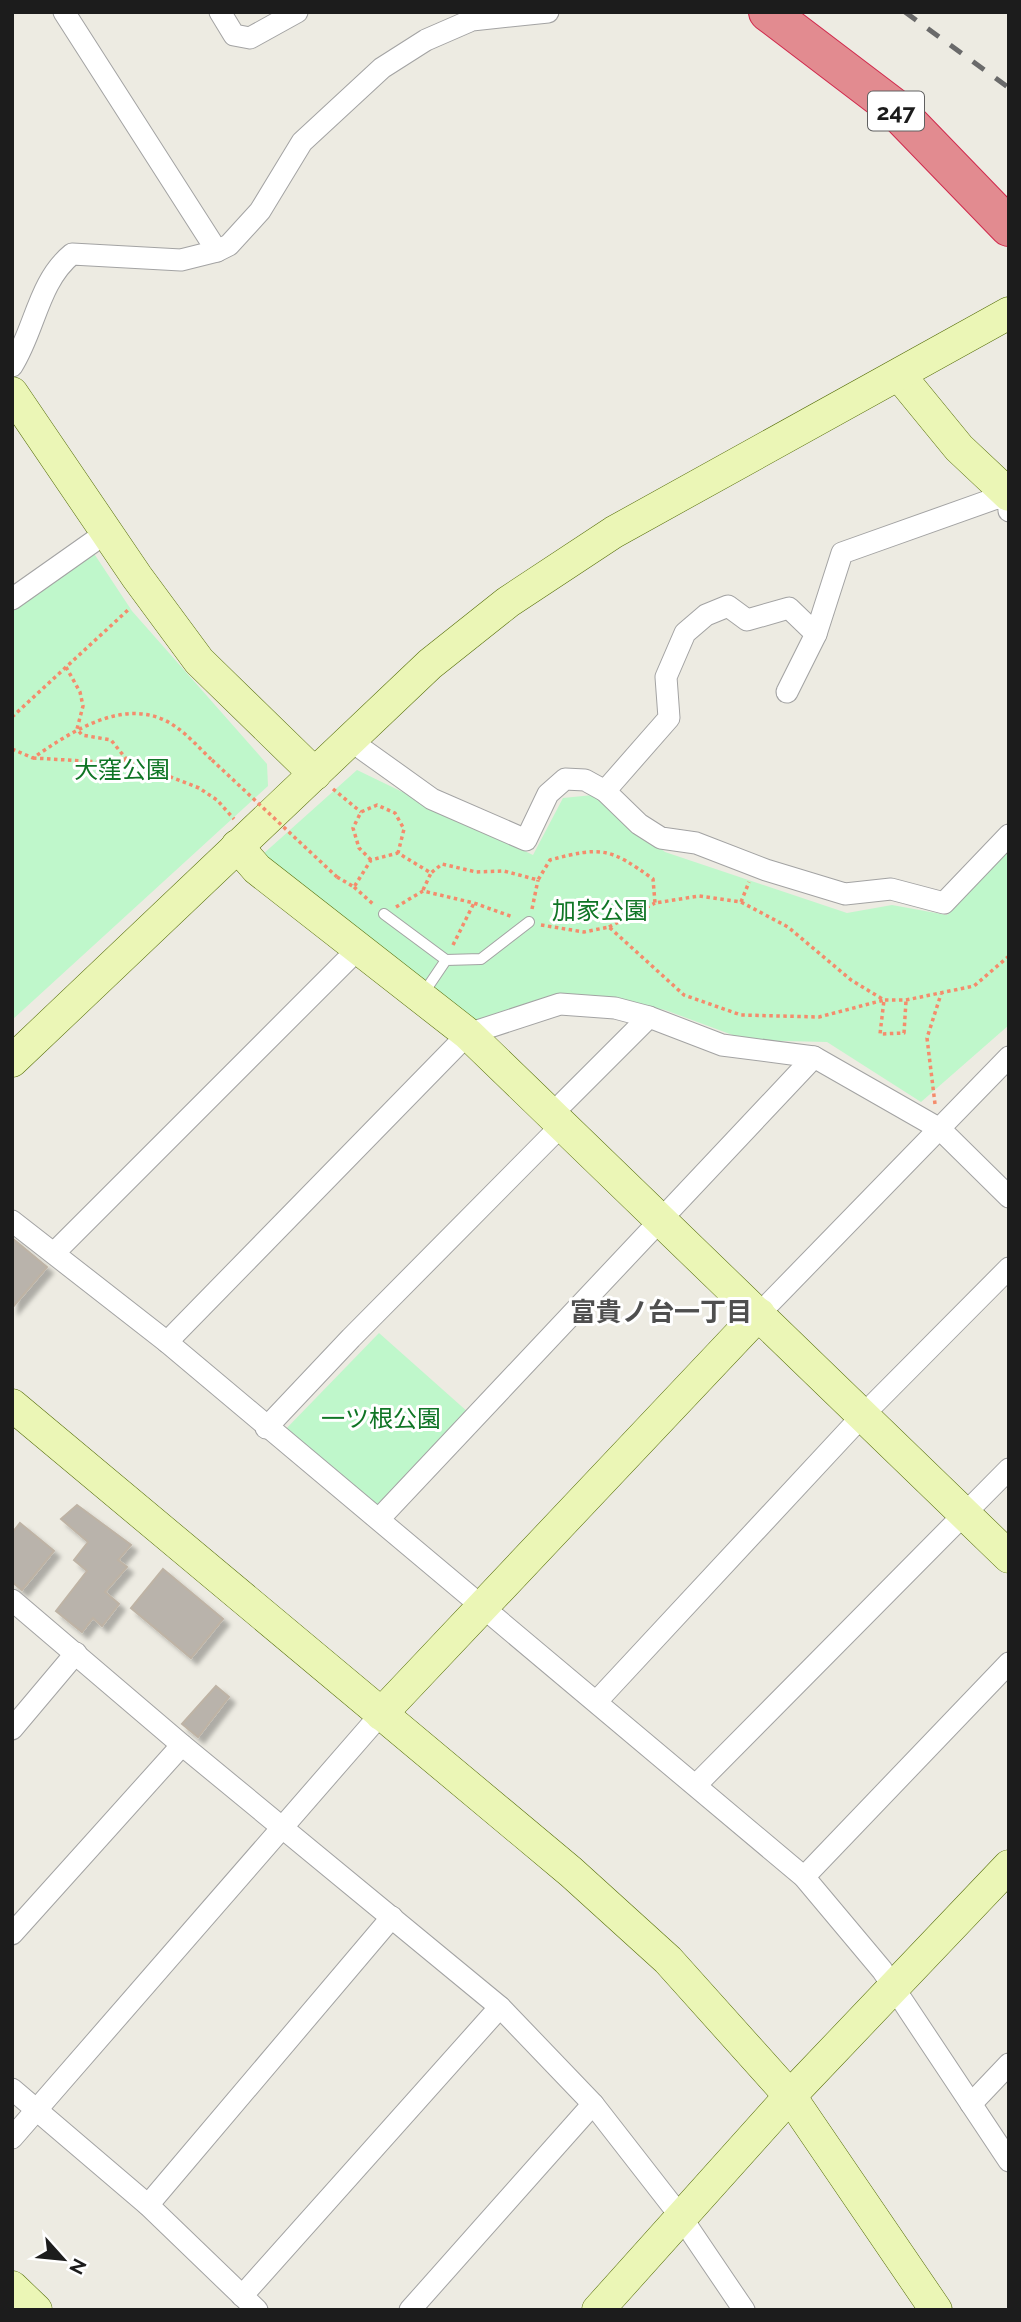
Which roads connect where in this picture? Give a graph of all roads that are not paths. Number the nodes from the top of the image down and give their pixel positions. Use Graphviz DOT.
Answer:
graph roads {
  1 [pos="64,12"];
  2 [pos="220,12"];
  3 [pos="297,12"];
  4 [pos="548,12"];
  5 [pos="768,12"];
  6 [pos="489,15"];
  7 [pos="1009,227"];
  8 [pos="217,251"];
  9 [pos="1009,313"];
  10 [pos="12,366"];
  11 [pos="908,371"];
  12 [pos="12,393"];
  13 [pos="1008,500"];
  14 [pos="107,532"];
  15 [pos="12,599"];
  16 [pos="816,634"];
  17 [pos="787,692"];
  18 [pos="351,741"];
  19 [pos="315,774"];
  20 [pos="605,791"];
  21 [pos="236,833"];
  22 [pos="1009,835"];
  23 [pos="384,914"];
  24 [pos="529,922"];
  25 [pos="359,948"];
  26 [pos="446,960"];
  27 [pos="421,997"];
  28 [pos="649,1017"];
  29 [pos="468,1034"];
  30 [pos="814,1057"];
  31 [pos="1009,1057"];
  32 [pos="12,1061"];
  33 [pos="557,1120"];
  34 [pos="936,1127"];
  35 [pos="1009,1197"];
  36 [pos="660,1220"];
  37 [pos="12,1221"];
  38 [pos="55,1252"];
  39 [pos="1009,1268"];
  40 [pos="759,1314"];
  41 [pos="167,1342"];
  42 [pos="12,1405"];
  43 [pos="863,1415"];
  44 [pos="266,1428"];
  45 [pos="1009,1469"];
  46 [pos="962,1513"];
  47 [pos="379,1519"];
  48 [pos="1009,1557"];
  49 [pos="12,1600"];
  50 [pos="482,1609"];
  51 [pos="76,1653"];
  52 [pos="1009,1663"];
  53 [pos="597,1701"];
  54 [pos="381,1714"];
  55 [pos="12,1728"];
  56 [pos="182,1745"];
  57 [pos="696,1785"];
  58 [pos="282,1827"];
  59 [pos="1009,1867"];
  60 [pos="804,1877"];
  61 [pos="392,1917"];
  62 [pos="12,1934"];
  63 [pos="894,1987"];
  64 [pos="500,2007"];
  65 [pos="1009,2064"];
  66 [pos="12,2089"];
  67 [pos="790,2096"];
  68 [pos="593,2104"];
  69 [pos="971,2104"];
  70 [pos="35,2109"];
  71 [pos="12,2138"];
  72 [pos="1009,2161"];
  73 [pos="148,2205"];
  74 [pos="681,2217"];
  75 [pos="12,2287"];
  76 [pos="249,2303"];
  77 [pos="36,2310"];
  78 [pos="410,2310"];
  79 [pos="598,2310"];
  80 [pos="744,2310"];
  81 [pos="936,2310"];
  1 -- 8 [label="street"];
  2 -- 3 [label="street"];
  4 -- 6 [label="street"];
  5 -- 7 [label="highway, 247"];
  6 -- 8 [label="street"];
  8 -- 10 [label="street"];
  9 -- 11 [label="street"];
  11 -- 13 [label="street"];
  11 -- 18 [label="street"];
  12 -- 14 [label="street"];
  13 -- 16 [label="street"];
  14 -- 15 [label="street"];
  14 -- 19 [label="street"];
  16 -- 17 [label="street"];
  16 -- 20 [label="street"];
  18 -- 19 [label="street"];
  18 -- 20 [label="street"];
  19 -- 21 [label="street"];
  20 -- 22 [label="street"];
  21 -- 25 [label="street"];
  21 -- 32 [label="street"];
  23 -- 26 [label="lane"];
  24 -- 26 [label="lane"];
  25 -- 27 [label="street"];
  25 -- 38 [label="street"];
  26 -- 27 [label="lane"];
  27 -- 29 [label="street"];
  28 -- 29 [label="street"];
  28 -- 30 [label="street"];
  28 -- 33 [label="street"];
  29 -- 33 [label="street"];
  29 -- 41 [label="street"];
  30 -- 34 [label="street"];
  30 -- 36 [label="street"];
  31 -- 34 [label="street"];
  33 -- 36 [label="street"];
  33 -- 44 [label="street"];
  34 -- 35 [label="street"];
  34 -- 40 [label="street"];
  36 -- 40 [label="street"];
  36 -- 47 [label="street"];
  37 -- 38 [label="street"];
  38 -- 41 [label="street"];
  39 -- 43 [label="street"];
  40 -- 43 [label="street"];
  40 -- 50 [label="street"];
  41 -- 44 [label="street"];
  42 -- 54 [label="street"];
  43 -- 46 [label="street"];
  43 -- 53 [label="street"];
  44 -- 47 [label="street"];
  45 -- 46 [label="street"];
  46 -- 48 [label="street"];
  46 -- 57 [label="street"];
  47 -- 50 [label="street"];
  49 -- 51 [label="street"];
  50 -- 53 [label="street"];
  50 -- 54 [label="street"];
  51 -- 55 [label="street"];
  51 -- 56 [label="street"];
  52 -- 60 [label="street"];
  53 -- 57 [label="street"];
  54 -- 58 [label="street"];
  54 -- 67 [label="street"];
  56 -- 58 [label="street"];
  56 -- 62 [label="street"];
  57 -- 60 [label="street"];
  58 -- 61 [label="street"];
  58 -- 70 [label="street"];
  59 -- 63 [label="street"];
  60 -- 63 [label="street"];
  61 -- 64 [label="street"];
  61 -- 73 [label="street"];
  63 -- 67 [label="street"];
  63 -- 69 [label="street"];
  64 -- 68 [label="street"];
  64 -- 76 [label="street"];
  65 -- 69 [label="street"];
  66 -- 70 [label="street"];
  67 -- 74 [label="street"];
  67 -- 81 [label="street"];
  68 -- 74 [label="street"];
  68 -- 78 [label="street"];
  69 -- 72 [label="street"];
  70 -- 71 [label="street"];
  70 -- 73 [label="street"];
  73 -- 76 [label="street"];
  74 -- 79 [label="street"];
  74 -- 80 [label="street"];
  75 -- 77 [label="street"];
}
